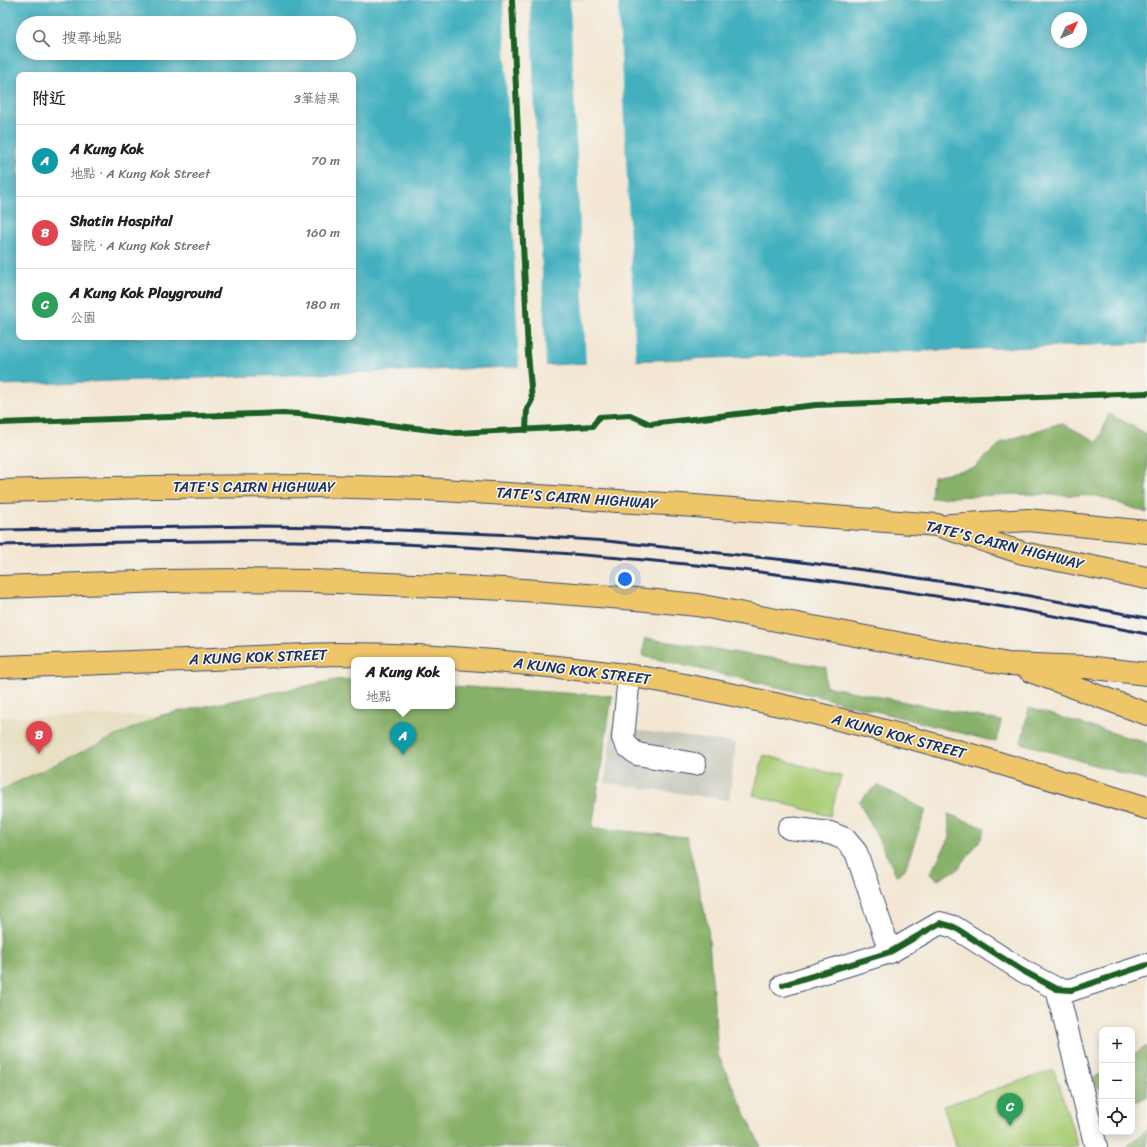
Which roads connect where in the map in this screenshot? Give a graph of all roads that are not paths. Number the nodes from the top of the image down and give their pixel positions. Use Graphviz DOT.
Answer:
graph roads {
  1 [pos="0,491"];
  2 [pos="937,525"];
  3 [pos="1147,532"];
  4 [pos="1147,578"];
  5 [pos="0,586"];
  6 [pos="408,657"];
  7 [pos="455,659"];
  8 [pos="1008,664"];
  9 [pos="0,667"];
  10 [pos="1147,674"];
  11 [pos="629,676"];
  12 [pos="1147,714"];
  13 [pos="695,764"];
  14 [pos="1147,808"];
  15 [pos="789,828"];
  16 [pos="890,952"];
  17 [pos="1147,965"];
  18 [pos="783,985"];
  19 [pos="1057,989"];
  20 [pos="1096,1147"];
  1 -- 2 [label="main road, TATE'S CAIRN HIGHWAY"];
  2 -- 3 [label="main road"];
  2 -- 4 [label="main road, TATE'S CAIRN HIGHWAY"];
  5 -- 8 [label="main road"];
  6 -- 9 [label="main road, A KUNG KOK STREET"];
  7 -- 11 [label="main road, A KUNG KOK STREET"];
  8 -- 10 [label="main road"];
  8 -- 12 [label="main road"];
  11 -- 13 [label="street"];
  11 -- 14 [label="main road, A KUNG KOK STREET"];
  15 -- 16 [label="street"];
  16 -- 18 [label="street"];
  16 -- 19 [label="street"];
  17 -- 19 [label="street"];
  19 -- 20 [label="street"];
}
